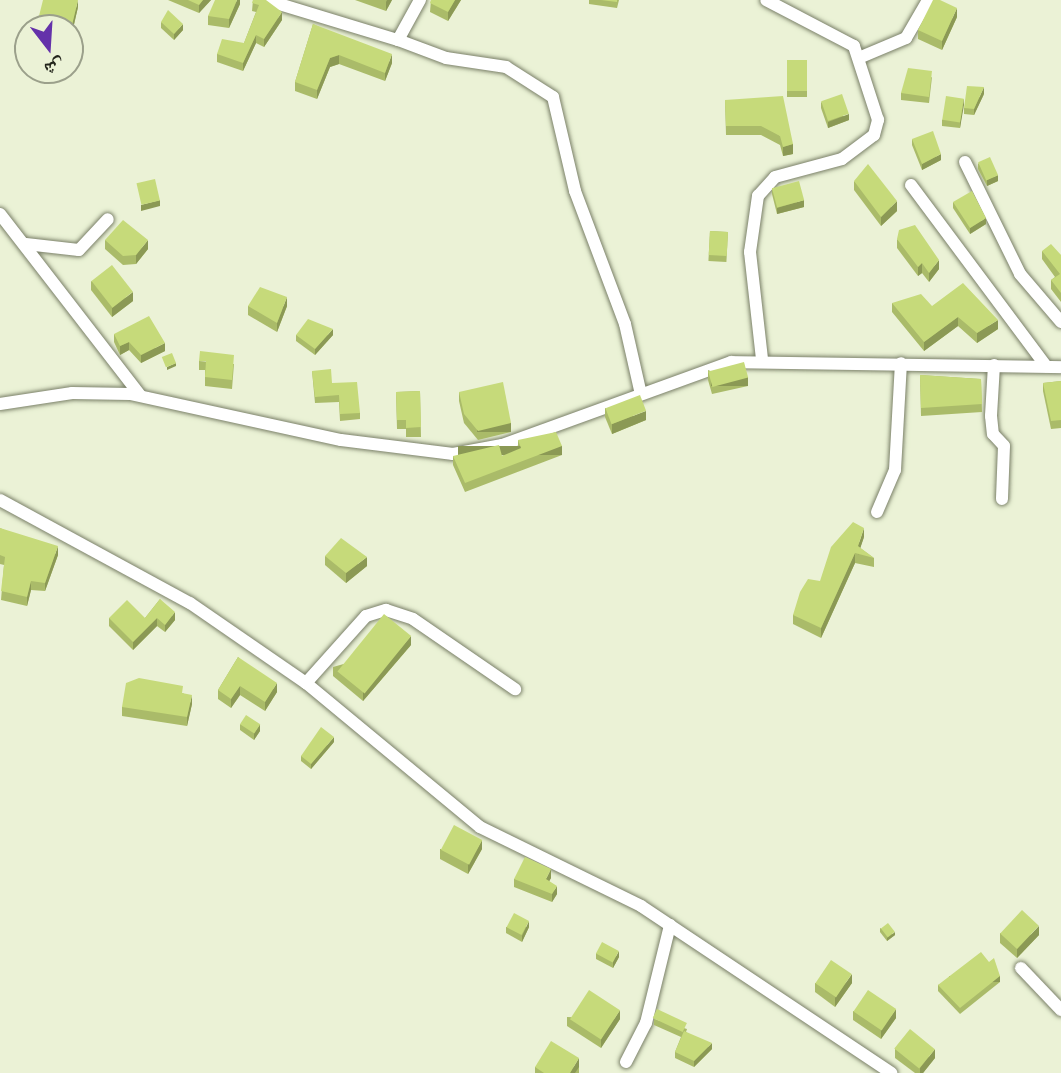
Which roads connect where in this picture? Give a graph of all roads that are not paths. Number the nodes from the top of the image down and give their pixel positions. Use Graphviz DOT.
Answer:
graph roads {
  1 [pos="266,0"];
  2 [pos="420,0"];
  3 [pos="928,0"];
  4 [pos="771,1"];
  5 [pos="398,40"];
  6 [pos="861,57"];
  7 [pos="965,162"];
  8 [pos="911,186"];
  9 [pos="0,215"];
  10 [pos="108,219"];
  11 [pos="26,244"];
  12 [pos="1061,322"];
  13 [pos="762,359"];
  14 [pos="901,363"];
  15 [pos="993,365"];
  16 [pos="1046,366"];
  17 [pos="1061,367"];
  18 [pos="640,390"];
  19 [pos="140,395"];
  20 [pos="0,404"];
  21 [pos="1002,499"];
  22 [pos="0,500"];
  23 [pos="877,512"];
  24 [pos="306,683"];
  25 [pos="515,689"];
  26 [pos="670,925"];
  27 [pos="1021,968"];
  28 [pos="1061,1010"];
  29 [pos="626,1062"];
  30 [pos="891,1073"];
  1 -- 5 [label="street"];
  2 -- 5 [label="street"];
  3 -- 6 [label="street"];
  4 -- 6 [label="street"];
  5 -- 18 [label="street"];
  6 -- 13 [label="street"];
  7 -- 12 [label="street"];
  8 -- 16 [label="street"];
  9 -- 11 [label="street"];
  10 -- 11 [label="street"];
  11 -- 19 [label="street"];
  13 -- 14 [label="street"];
  13 -- 18 [label="street"];
  14 -- 15 [label="street"];
  14 -- 23 [label="street"];
  15 -- 16 [label="street"];
  15 -- 21 [label="street"];
  16 -- 17 [label="street"];
  18 -- 19 [label="street"];
  19 -- 20 [label="street"];
  22 -- 24 [label="street"];
  24 -- 25 [label="street"];
  24 -- 26 [label="street"];
  26 -- 29 [label="street"];
  26 -- 30 [label="street"];
  27 -- 28 [label="street"];
}
